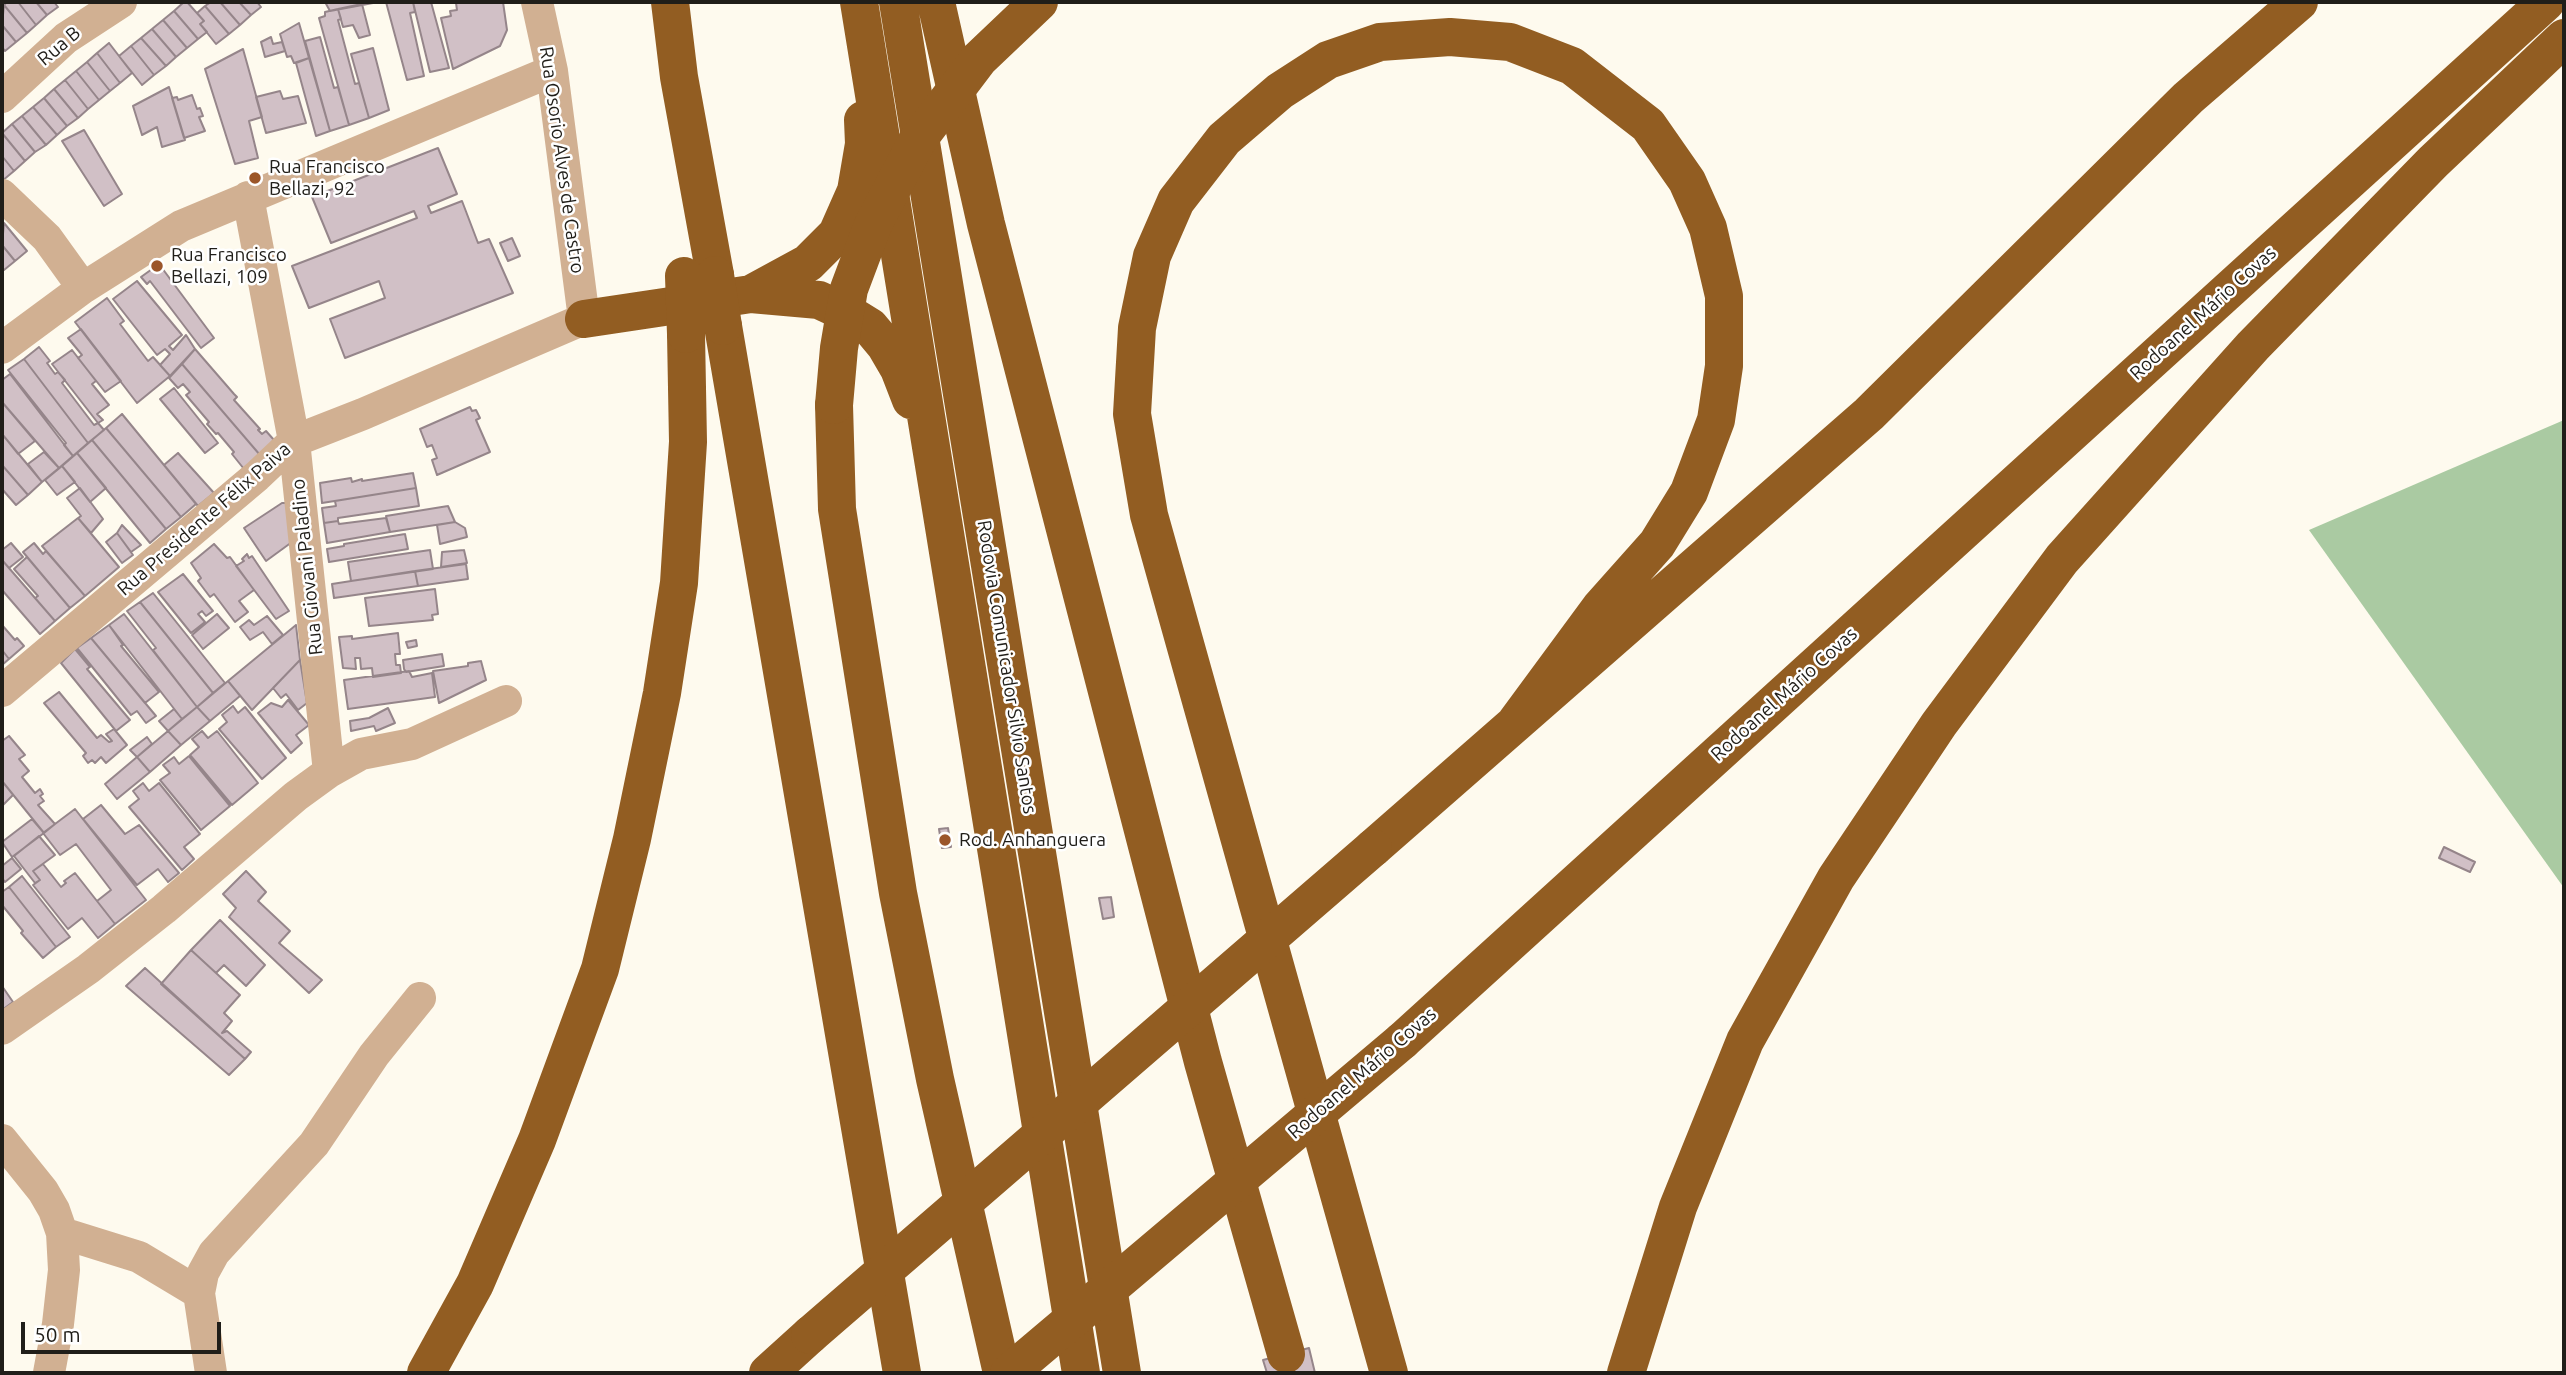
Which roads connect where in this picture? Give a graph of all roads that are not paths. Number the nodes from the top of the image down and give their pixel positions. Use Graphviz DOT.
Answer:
graph roads {
  1 [pos="121,2"];
  2 [pos="537,2"];
  3 [pos="670,2"];
  4 [pos="858,2"];
  5 [pos="898,2"];
  6 [pos="936,2"];
  7 [pos="1039,2"];
  8 [pos="2300,2"];
  9 [pos="2546,2"];
  10 [pos="2564,38"];
  11 [pos="552,71"];
  12 [pos="2,97"];
  13 [pos="2,195"];
  14 [pos="248,197"];
  15 [pos="700,276"];
  16 [pos="83,288"];
  17 [pos="751,294"];
  18 [pos="584,320"];
  19 [pos="2,348"];
  20 [pos="294,441"];
  21 [pos="934,456"];
  22 [pos="2,691"];
  23 [pos="506,701"];
  24 [pos="1516,722"];
  25 [pos="329,772"];
  26 [pos="420,998"];
  27 [pos="2,1029"];
  28 [pos="2,1140"];
  29 [pos="62,1233"];
  30 [pos="199,1293"];
  31 [pos="1286,1354"];
  32 [pos="49,1373"];
  33 [pos="211,1373"];
  34 [pos="426,1373"];
  35 [pos="768,1373"];
  36 [pos="902,1373"];
  37 [pos="1002,1373"];
  38 [pos="1009,1373"];
  39 [pos="1081,1373"];
  40 [pos="1122,1373"];
  41 [pos="1390,1373"];
  42 [pos="1626,1373"];
  1 -- 12 [label="street, Rua B"];
  2 -- 11 [label="street, Rua Osorio Alves de Castro"];
  3 -- 15 [label="highway"];
  4 -- 17 [label="highway"];
  4 -- 21 [label="highway, Rodovia Comunicador Silvio Santos"];
  5 -- 40 [label="highway, Rodovia Comunicador Silvio Santos"];
  6 -- 31 [label="highway"];
  7 -- 37 [label="highway, bridge"];
  8 -- 24 [label="highway"];
  9 -- 38 [label="highway, Rodoanel Mário Covas, bridge"];
  10 -- 42 [label="highway"];
  11 -- 14 [label="street"];
  11 -- 18 [label="street, Rua Osorio Alves de Castro"];
  13 -- 16 [label="street"];
  14 -- 16 [label="street"];
  14 -- 20 [label="street, Rua Giovani Paladino"];
  15 -- 34 [label="highway, bridge"];
  15 -- 36 [label="highway, bridge"];
  16 -- 19 [label="street"];
  17 -- 18 [label="highway"];
  17 -- 21 [label="highway"];
  18 -- 20 [label="street, Rua Presidente Félix Paiva"];
  20 -- 22 [label="street, Rua Presidente Félix Paiva"];
  20 -- 25 [label="street, Rua Giovani Paladino"];
  21 -- 39 [label="highway, Rodovia Comunicador Silvio Santos"];
  23 -- 25 [label="street"];
  24 -- 35 [label="highway, bridge"];
  24 -- 41 [label="highway"];
  25 -- 27 [label="street"];
  26 -- 30 [label="street"];
  28 -- 29 [label="street"];
  29 -- 30 [label="street"];
  29 -- 32 [label="street"];
  30 -- 33 [label="street"];
}
